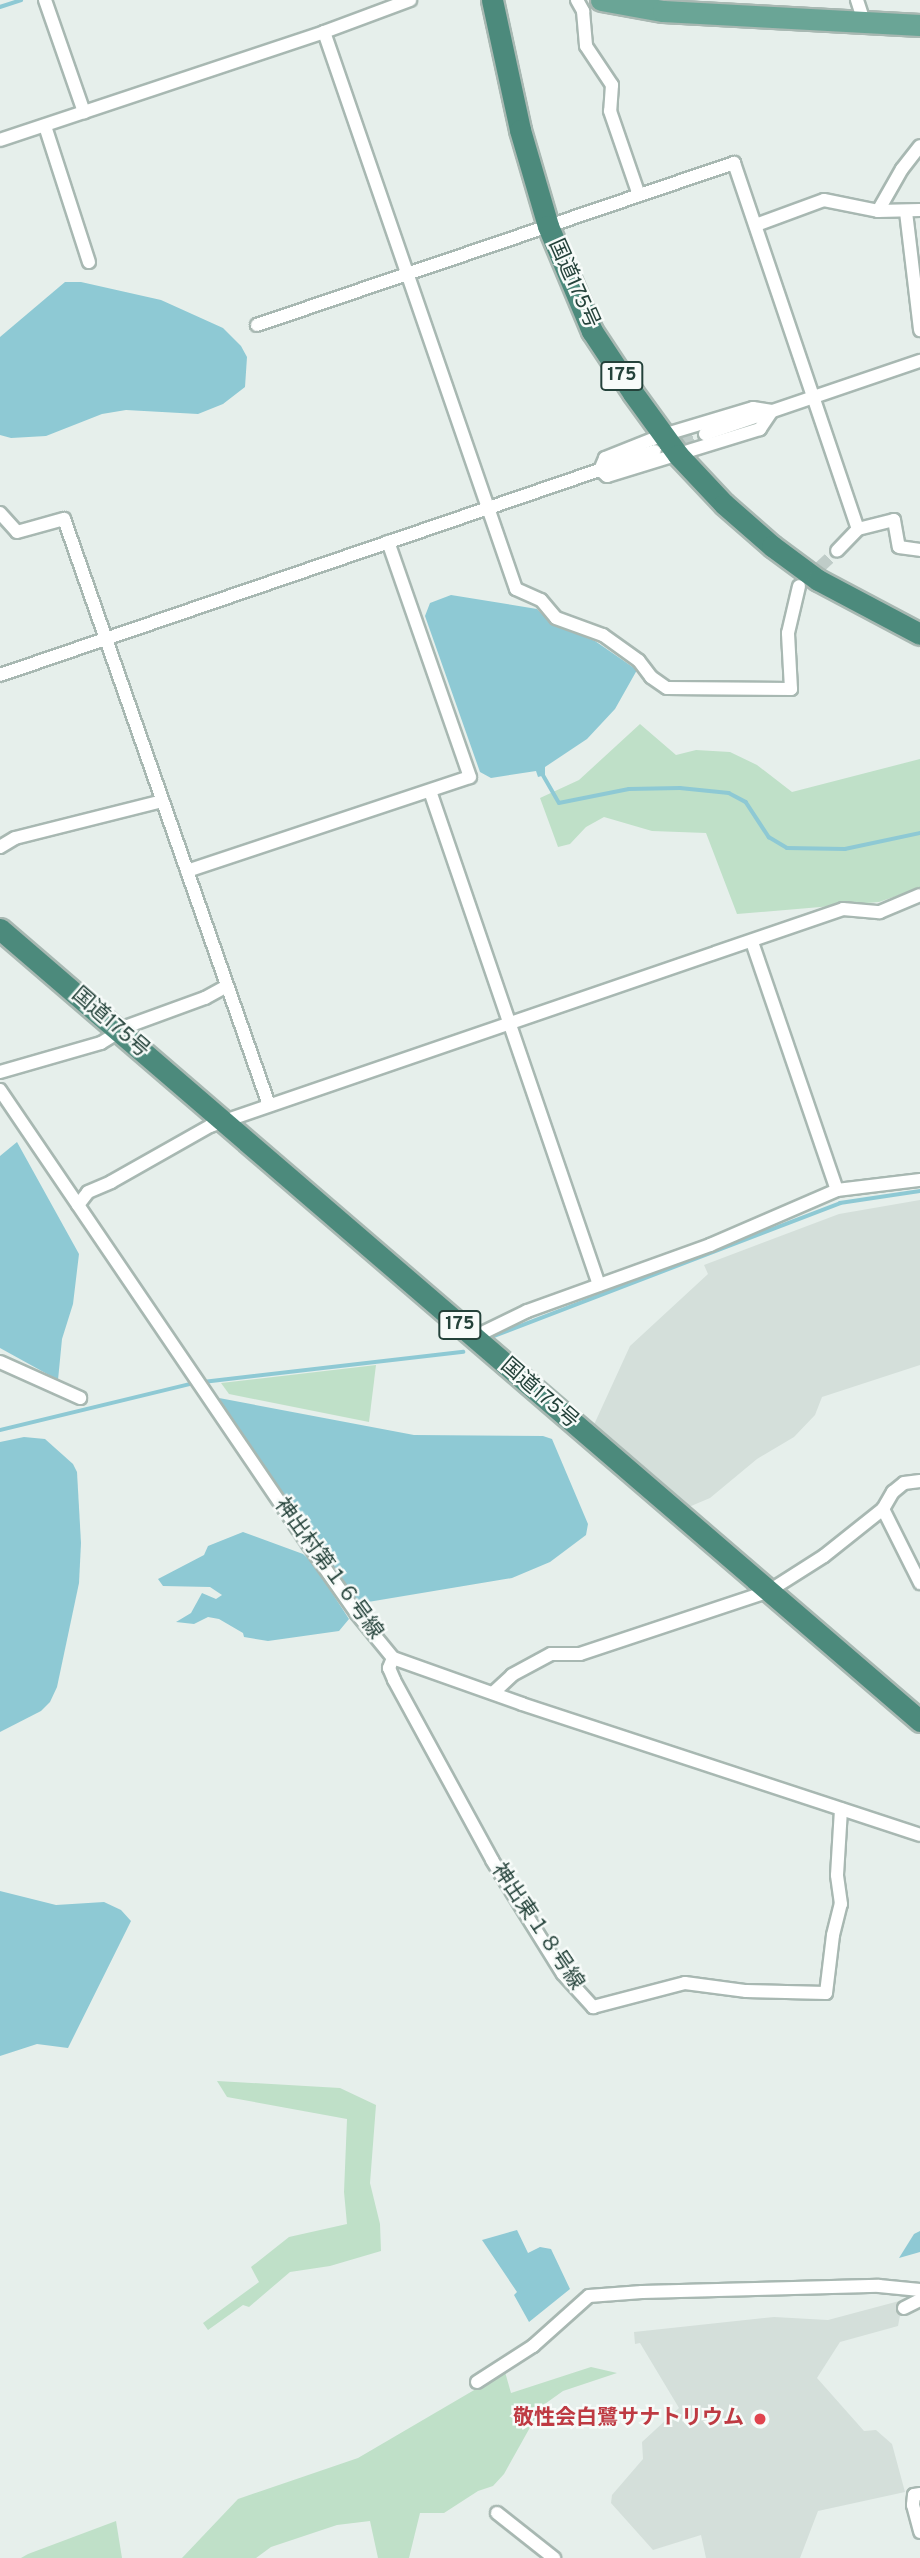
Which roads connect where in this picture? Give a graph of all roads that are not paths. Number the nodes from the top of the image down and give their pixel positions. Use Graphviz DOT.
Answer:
graph roads {
  1 [pos="45,0"];
  2 [pos="411,0"];
  3 [pos="492,0"];
  4 [pos="577,0"];
  5 [pos="601,0"];
  6 [pos="857,0"];
  7 [pos="864,22"];
  8 [pos="920,25"];
  9 [pos="324,32"];
  10 [pos="84,112"];
  11 [pos="45,126"];
  12 [pos="0,140"];
  13 [pos="920,146"];
  14 [pos="639,195"];
  15 [pos="920,210"];
  16 [pos="878,211"];
  17 [pos="906,212"];
  18 [pos="756,225"];
  19 [pos="548,226"];
  20 [pos="89,262"];
  21 [pos="408,275"];
  22 [pos="257,325"];
  23 [pos="920,330"];
  24 [pos="920,361"];
  25 [pos="815,396"];
  26 [pos="772,411"];
  27 [pos="705,434"];
  28 [pos="659,443"];
  29 [pos="678,454"];
  30 [pos="600,470"];
  31 [pos="488,508"];
  32 [pos="0,513"];
  33 [pos="859,529"];
  34 [pos="388,542"];
  35 [pos="920,550"];
  36 [pos="837,551"];
  37 [pos="799,586"];
  38 [pos="920,634"];
  39 [pos="106,639"];
  40 [pos="0,675"];
  41 [pos="430,791"];
  42 [pos="162,801"];
  43 [pos="0,847"];
  44 [pos="187,871"];
  45 [pos="920,895"];
  46 [pos="0,929"];
  47 [pos="752,942"];
  48 [pos="227,986"];
  49 [pos="510,1024"];
  50 [pos="118,1032"];
  51 [pos="0,1072"];
  52 [pos="0,1090"];
  53 [pos="269,1105"];
  54 [pos="225,1121"];
  55 [pos="920,1180"];
  56 [pos="837,1190"];
  57 [pos="78,1205"];
  58 [pos="599,1285"];
  59 [pos="474,1337"];
  60 [pos="0,1362"];
  61 [pos="80,1398"];
  62 [pos="920,1481"];
  63 [pos="883,1509"];
  64 [pos="920,1583"];
  65 [pos="769,1591"];
  66 [pos="393,1657"];
  67 [pos="493,1693"];
  68 [pos="920,1721"];
  69 [pos="841,1809"];
  70 [pos="920,1835"];
  71 [pos="920,2290"];
  72 [pos="920,2300"];
  73 [pos="904,2308"];
  74 [pos="477,2382"];
  75 [pos="917,2494"];
  76 [pos="497,2513"];
  77 [pos="920,2532"];
  78 [pos="554,2558"];
  1 -- 10 [label="street"];
  2 -- 9 [label="street"];
  3 -- 19 [label="highway, 国道175号 / 175"];
  4 -- 14 [label="street"];
  5 -- 7 [label="main road"];
  6 -- 7 [label="street"];
  7 -- 8 [label="main road"];
  9 -- 10 [label="street"];
  9 -- 21 [label="street"];
  10 -- 11 [label="street"];
  11 -- 12 [label="street"];
  11 -- 20 [label="street"];
  13 -- 16 [label="street"];
  14 -- 18 [label="street"];
  14 -- 19 [label="street"];
  15 -- 17 [label="street"];
  16 -- 17 [label="street"];
  16 -- 18 [label="street"];
  17 -- 23 [label="street"];
  18 -- 25 [label="street"];
  19 -- 21 [label="street"];
  19 -- 28 [label="highway, 国道175号 / 175"];
  21 -- 22 [label="street"];
  21 -- 31 [label="street"];
  24 -- 25 [label="street"];
  25 -- 26 [label="street"];
  25 -- 33 [label="street"];
  26 -- 27 [label="street"];
  26 -- 28 [label="street"];
  26 -- 29 [label="street"];
  28 -- 29 [label="highway, 国道175号 / 175"];
  28 -- 30 [label="street"];
  28 -- 30 [label="street"];
  29 -- 30 [label="street"];
  29 -- 38 [label="highway, 国道175号 / 175"];
  30 -- 31 [label="street"];
  31 -- 34 [label="street"];
  31 -- 37 [label="street"];
  32 -- 39 [label="street"];
  33 -- 35 [label="street"];
  33 -- 36 [label="street"];
  34 -- 39 [label="street"];
  34 -- 41 [label="street"];
  39 -- 40 [label="street"];
  39 -- 42 [label="street"];
  41 -- 44 [label="street"];
  41 -- 49 [label="street"];
  42 -- 43 [label="street"];
  42 -- 44 [label="street"];
  44 -- 48 [label="street"];
  45 -- 47 [label="street"];
  46 -- 50 [label="highway, 国道175号 / 175"];
  47 -- 49 [label="street"];
  47 -- 56 [label="street"];
  48 -- 50 [label="street"];
  48 -- 53 [label="street"];
  49 -- 53 [label="street"];
  49 -- 58 [label="street"];
  50 -- 51 [label="street"];
  50 -- 54 [label="highway, 国道175号 / 175"];
  52 -- 57 [label="street, 神出村第１６号線"];
  53 -- 54 [label="street"];
  54 -- 57 [label="street"];
  54 -- 59 [label="highway, 国道175号 / 175"];
  55 -- 56 [label="street"];
  56 -- 58 [label="street"];
  57 -- 66 [label="street, 神出村第１６号線"];
  58 -- 59 [label="street"];
  59 -- 65 [label="highway, 国道175号 / 175"];
  60 -- 61 [label="street"];
  62 -- 63 [label="street"];
  63 -- 64 [label="street"];
  63 -- 65 [label="street"];
  65 -- 67 [label="street"];
  65 -- 68 [label="highway, 国道175号 / 175"];
  66 -- 67 [label="street, 神出村第１６号線"];
  66 -- 69 [label="street, 神出東１８号線"];
  67 -- 69 [label="street, 神出村第１６号線"];
  69 -- 70 [label="street, 神出村第１６号線"];
  71 -- 74 [label="street"];
  72 -- 73 [label="street"];
  75 -- 77 [label="street"];
  76 -- 78 [label="street"];
}
